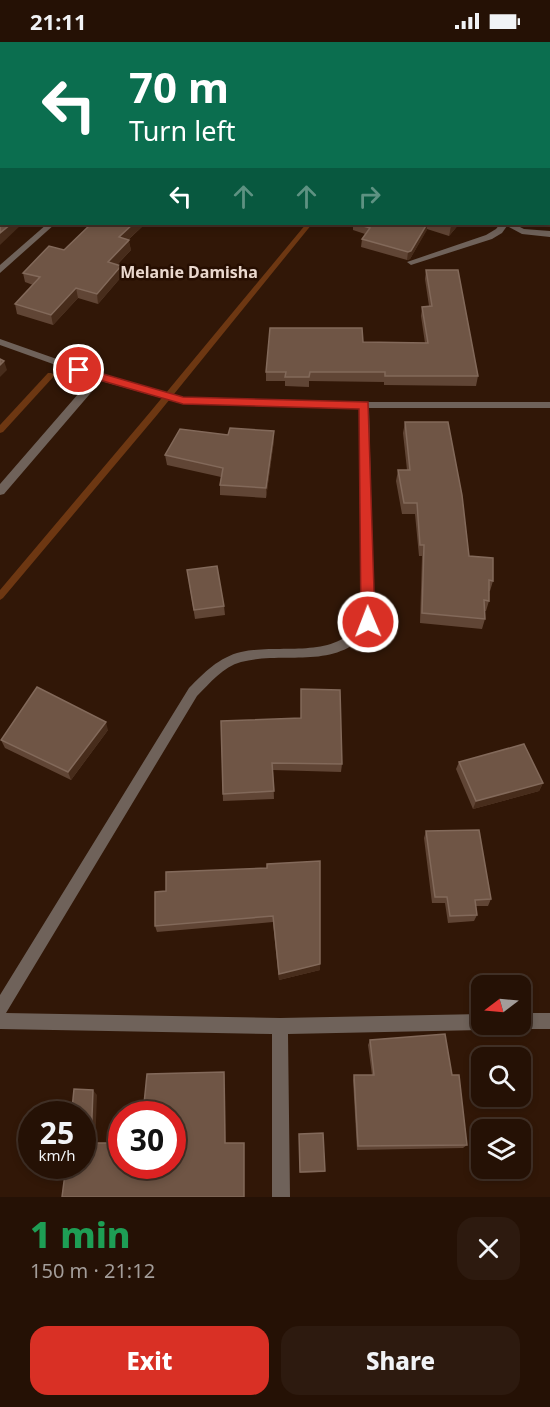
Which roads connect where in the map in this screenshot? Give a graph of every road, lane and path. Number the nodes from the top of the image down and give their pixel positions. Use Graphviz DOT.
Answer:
graph roads {
  1 [pos="50,225"];
  2 [pos="503,225"];
  3 [pos="511,225"];
  4 [pos="550,234"];
  5 [pos="411,262"];
  6 [pos="0,270"];
  7 [pos="0,342"];
  8 [pos="99,377"];
  9 [pos="364,405"];
  10 [pos="550,405"];
  11 [pos="0,491"];
  12 [pos="0,1009"];
  13 [pos="550,1020"];
  14 [pos="0,1021"];
  15 [pos="531,1021"];
  16 [pos="471,1022"];
  17 [pos="280,1026"];
  18 [pos="281,1197"];
  1 -- 6 [label="street"];
  2 -- 5 [label="street"];
  3 -- 4 [label="street"];
  7 -- 8 [label="street"];
  8 -- 9 [label="street"];
  8 -- 11 [label="street"];
  9 -- 10 [label="street"];
  9 -- 12 [label="street"];
  13 -- 15 [label="street"];
  14 -- 17 [label="street"];
  16 -- 17 [label="street"];
  17 -- 18 [label="street"];
}
